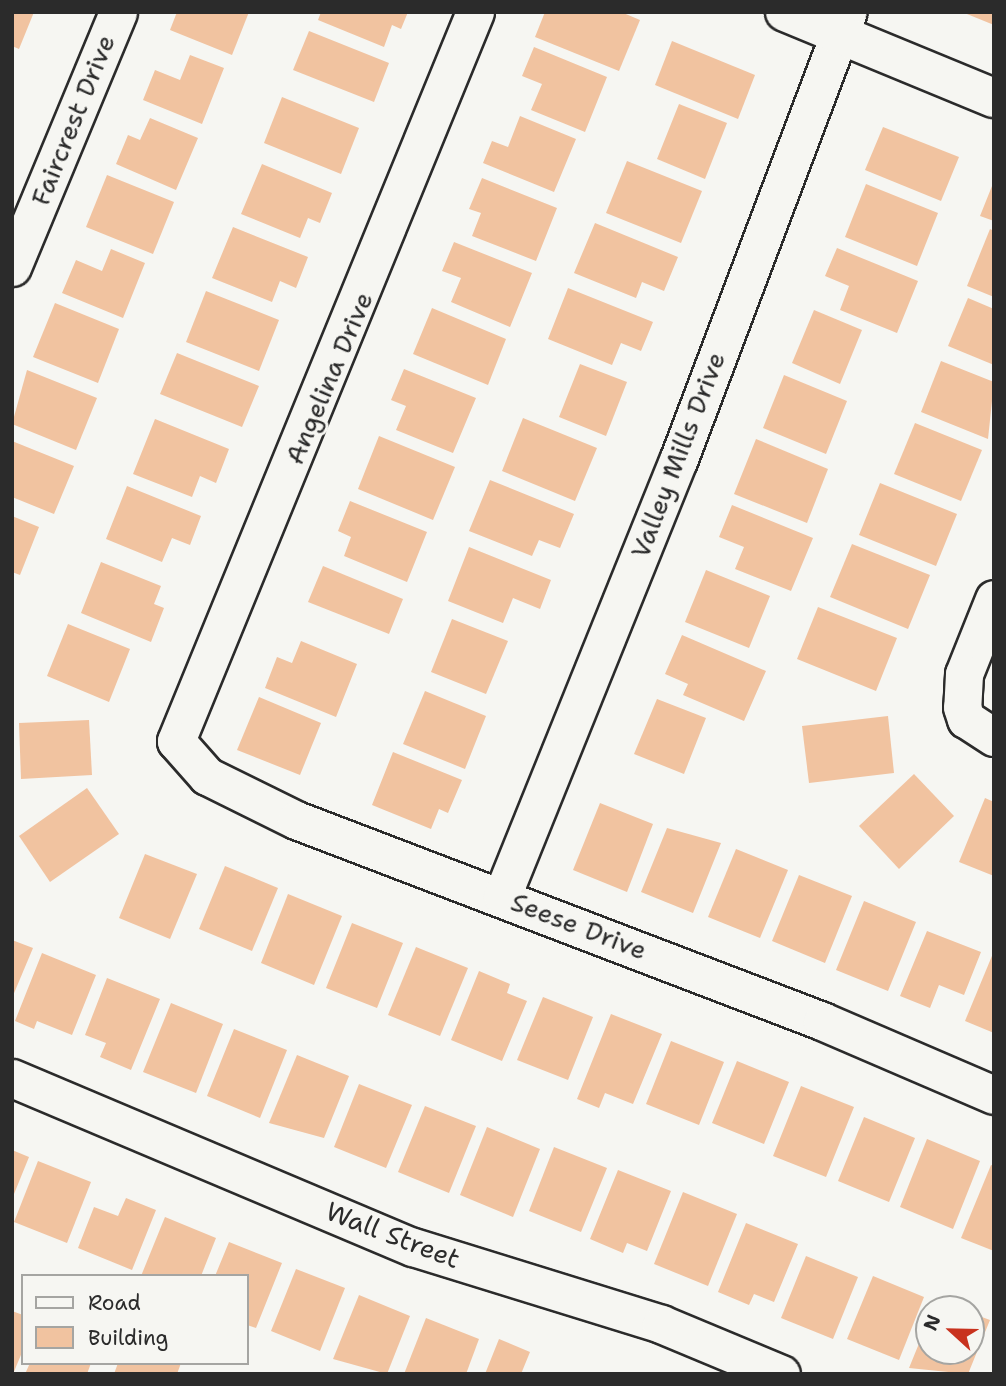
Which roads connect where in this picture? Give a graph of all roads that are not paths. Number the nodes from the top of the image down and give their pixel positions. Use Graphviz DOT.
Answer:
graph roads {
  1 [pos="118,12"];
  2 [pos="475,12"];
  3 [pos="786,12"];
  4 [pos="844,23"];
  5 [pos="994,98"];
  6 [pos="12,267"];
  7 [pos="994,599"];
  8 [pos="994,737"];
  9 [pos="176,741"];
  10 [pos="502,896"];
  11 [pos="12,1078"];
  12 [pos="994,1095"];
  13 [pos="781,1374"];
  1 -- 6 [label="street, Faircrest Drive"];
  2 -- 9 [label="street, Angelina Drive"];
  3 -- 4 [label="street"];
  4 -- 5 [label="street"];
  4 -- 10 [label="street, Valley Mills Drive"];
  7 -- 8 [label="street"];
  9 -- 10 [label="street, Seese Drive"];
  10 -- 12 [label="street, Seese Drive"];
  11 -- 13 [label="street, Wall Street"];
}
